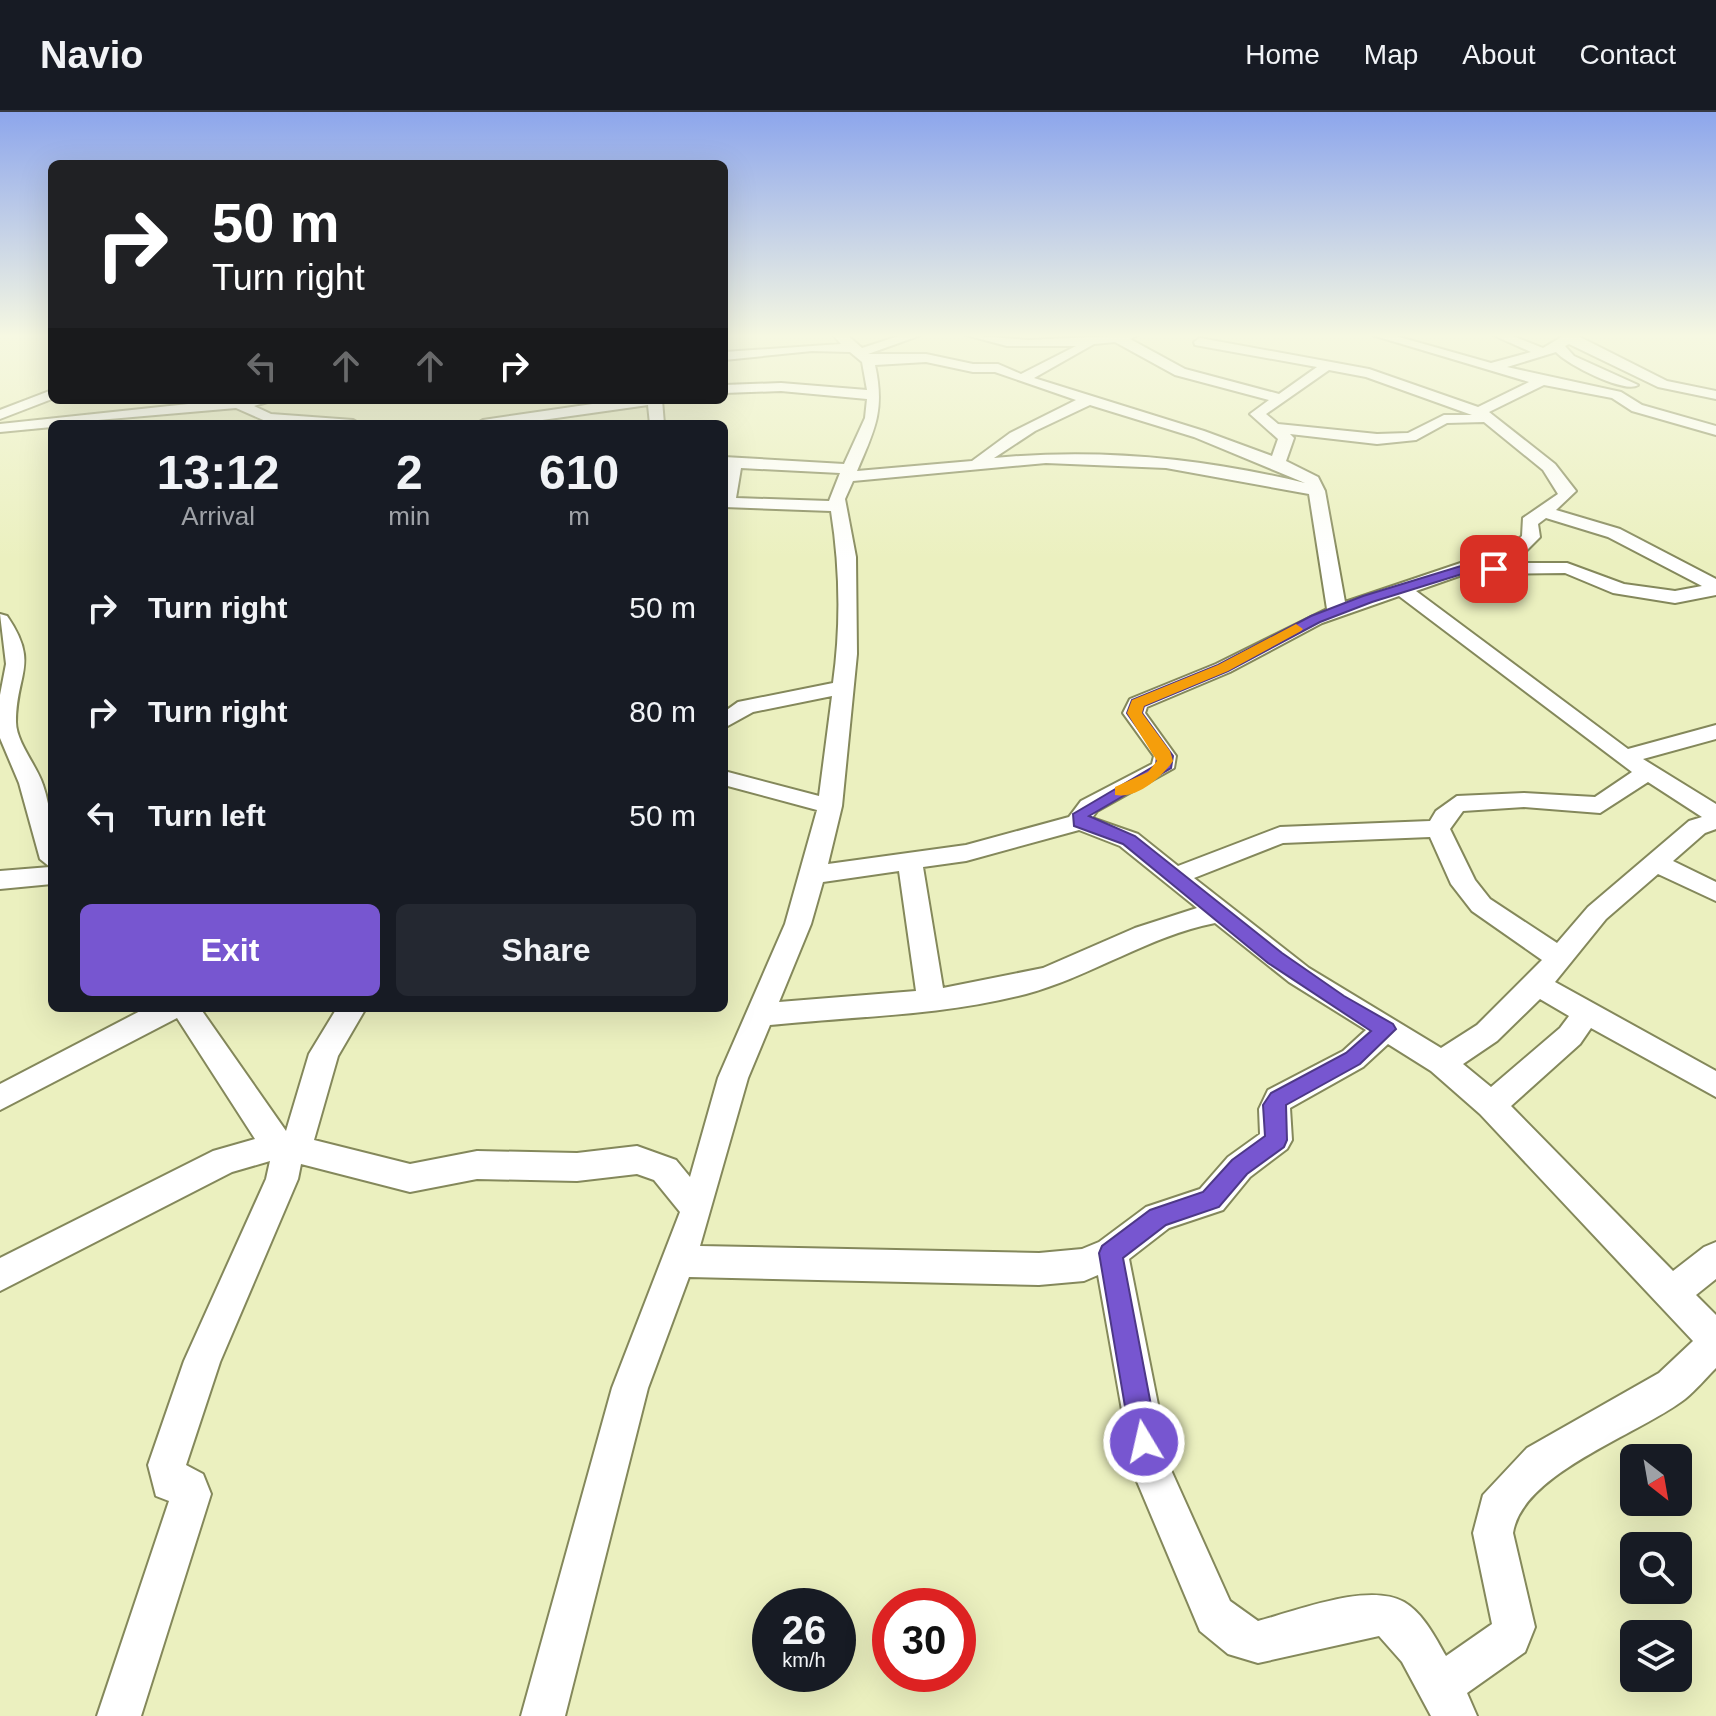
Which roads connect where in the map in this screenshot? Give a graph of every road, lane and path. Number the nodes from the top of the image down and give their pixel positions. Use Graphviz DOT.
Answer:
graph roads {
  1 [pos="173,410"];
  2 [pos="252,410"];
  3 [pos="583,410"];
  4 [pos="873,410"];
  5 [pos="1068,410"];
  6 [pos="1123,410"];
  7 [pos="1263,410"];
  8 [pos="1468,410"];
  9 [pos="1486,410"];
  10 [pos="1643,410"];
  11 [pos="1483,416"];
  12 [pos="76,420"];
  13 [pos="296,420"];
  14 [pos="513,420"];
  15 [pos="48,423"];
  16 [pos="0,428"];
  17 [pos="1278,428"];
  18 [pos="1716,431"];
  19 [pos="729,463"];
  20 [pos="1277,463"];
  21 [pos="974,467"];
  22 [pos="849,472"];
  23 [pos="1317,491"];
  24 [pos="728,502"];
  25 [pos="837,506"];
  26 [pos="1541,511"];
  27 [pos="1461,570"];
  28 [pos="1400,588"];
  29 [pos="1716,588"];
  30 [pos="1337,611"];
  31 [pos="0,620"];
  32 [pos="841,688"];
  33 [pos="6,692"];
  34 [pos="728,719"];
  35 [pos="1716,732"];
  36 [pos="1624,757"];
  37 [pos="1646,773"];
  38 [pos="728,779"];
  39 [pos="830,806"];
  40 [pos="1716,817"];
  41 [pos="1080,822"];
  42 [pos="1438,829"];
  43 [pos="48,845"];
  44 [pos="910,862"];
  45 [pos="1657,864"];
  46 [pos="48,875"];
  47 [pos="812,875"];
  48 [pos="1175,876"];
  49 [pos="0,880"];
  50 [pos="1716,892"];
  51 [pos="1217,913"];
  52 [pos="1559,958"];
  53 [pos="1537,985"];
  54 [pos="931,999"];
  55 [pos="163,1012"];
  56 [pos="188,1012"];
  57 [pos="350,1012"];
  58 [pos="1586,1013"];
  59 [pos="761,1015"];
  60 [pos="1386,1029"];
  61 [pos="1441,1063"];
  62 [pos="1716,1085"];
  63 [pos="0,1098"];
  64 [pos="1491,1105"];
  65 [pos="289,1147"];
  66 [pos="697,1209"];
  67 [pos="1111,1253"];
  68 [pos="1716,1258"];
  69 [pos="675,1261"];
  70 [pos="0,1275"];
  71 [pos="1670,1295"];
  72 [pos="1716,1342"];
  73 [pos="1446,1702"];
  74 [pos="119,1716"];
  75 [pos="543,1716"];
  1 -- 12 [label="street"];
  2 -- 13 [label="street"];
  3 -- 14 [label="street"];
  4 -- 22 [label="street"];
  5 -- 21 [label="street"];
  6 -- 20 [label="street"];
  7 -- 17 [label="street"];
  8 -- 11 [label="street"];
  9 -- 11 [label="street"];
  10 -- 18 [label="street"];
  11 -- 17 [label="street"];
  11 -- 26 [label="street"];
  15 -- 16 [label="street"];
  17 -- 20 [label="street"];
  19 -- 22 [label="street"];
  20 -- 23 [label="street"];
  21 -- 22 [label="street"];
  21 -- 23 [label="street"];
  22 -- 25 [label="street"];
  23 -- 30 [label="street"];
  24 -- 25 [label="street"];
  25 -- 32 [label="street"];
  26 -- 27 [label="street"];
  26 -- 29 [label="street"];
  27 -- 28 [label="street"];
  27 -- 29 [label="street"];
  28 -- 30 [label="street"];
  28 -- 36 [label="street"];
  30 -- 41 [label="street"];
  31 -- 33 [label="street"];
  32 -- 34 [label="street"];
  32 -- 39 [label="street"];
  33 -- 43 [label="street"];
  35 -- 36 [label="street"];
  36 -- 37 [label="street"];
  37 -- 40 [label="street"];
  37 -- 42 [label="street"];
  38 -- 39 [label="street"];
  39 -- 47 [label="street"];
  40 -- 45 [label="street"];
  41 -- 44 [label="street"];
  41 -- 48 [label="street"];
  42 -- 48 [label="street"];
  42 -- 52 [label="street"];
  44 -- 47 [label="street"];
  44 -- 54 [label="street"];
  45 -- 50 [label="street"];
  45 -- 52 [label="street"];
  46 -- 49 [label="street"];
  47 -- 59 [label="street"];
  48 -- 51 [label="street"];
  51 -- 54 [label="street"];
  51 -- 60 [label="street"];
  52 -- 53 [label="street"];
  53 -- 58 [label="street"];
  53 -- 61 [label="street"];
  54 -- 59 [label="street"];
  55 -- 63 [label="street"];
  56 -- 65 [label="street"];
  57 -- 65 [label="street"];
  58 -- 62 [label="street"];
  58 -- 64 [label="street"];
  59 -- 66 [label="street"];
  60 -- 61 [label="street"];
  60 -- 67 [label="street"];
  61 -- 64 [label="street"];
  64 -- 71 [label="street"];
  65 -- 66 [label="street"];
  65 -- 70 [label="street"];
  65 -- 74 [label="street"];
  66 -- 69 [label="street"];
  67 -- 69 [label="street"];
  67 -- 73 [label="street"];
  68 -- 71 [label="street"];
  69 -- 75 [label="street"];
  71 -- 72 [label="street"];
  72 -- 73 [label="street"];
}
